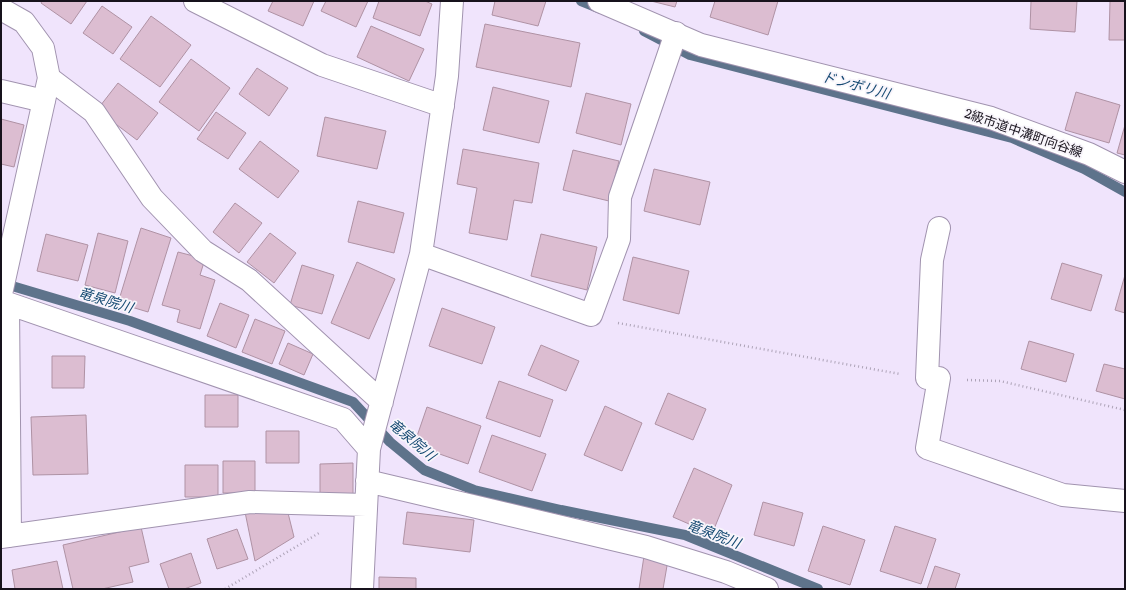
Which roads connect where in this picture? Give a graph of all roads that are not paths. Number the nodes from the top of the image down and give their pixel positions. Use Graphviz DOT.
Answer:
graph roads {
  1 [pos="195,1"];
  2 [pos="452,1"];
  3 [pos="600,1"];
  4 [pos="12,9"];
  5 [pos="676,33"];
  6 [pos="49,78"];
  7 [pos="1,91"];
  8 [pos="44,101"];
  9 [pos="443,106"];
  10 [pos="1125,172"];
  11 [pos="939,228"];
  12 [pos="421,254"];
  13 [pos="3,300"];
  14 [pos="382,402"];
  15 [pos="369,449"];
  16 [pos="368,481"];
  17 [pos="1125,501"];
  18 [pos="366,505"];
  19 [pos="6,537"];
  20 [pos="362,589"];
  21 [pos="767,589"];
  1 -- 9 [label="street"];
  2 -- 9 [label="street"];
  3 -- 5 [label="street, 2級市道中溝町向谷線"];
  4 -- 6 [label="street"];
  5 -- 10 [label="street, 2級市道中溝町向谷線"];
  5 -- 12 [label="street"];
  6 -- 8 [label="street"];
  6 -- 14 [label="street"];
  7 -- 8 [label="street"];
  8 -- 13 [label="street"];
  9 -- 12 [label="street"];
  11 -- 17 [label="street"];
  12 -- 14 [label="street"];
  13 -- 15 [label="street"];
  13 -- 19 [label="street"];
  14 -- 15 [label="street"];
  15 -- 16 [label="street"];
  16 -- 18 [label="street"];
  16 -- 21 [label="street"];
  18 -- 19 [label="street"];
  18 -- 20 [label="street"];
}
